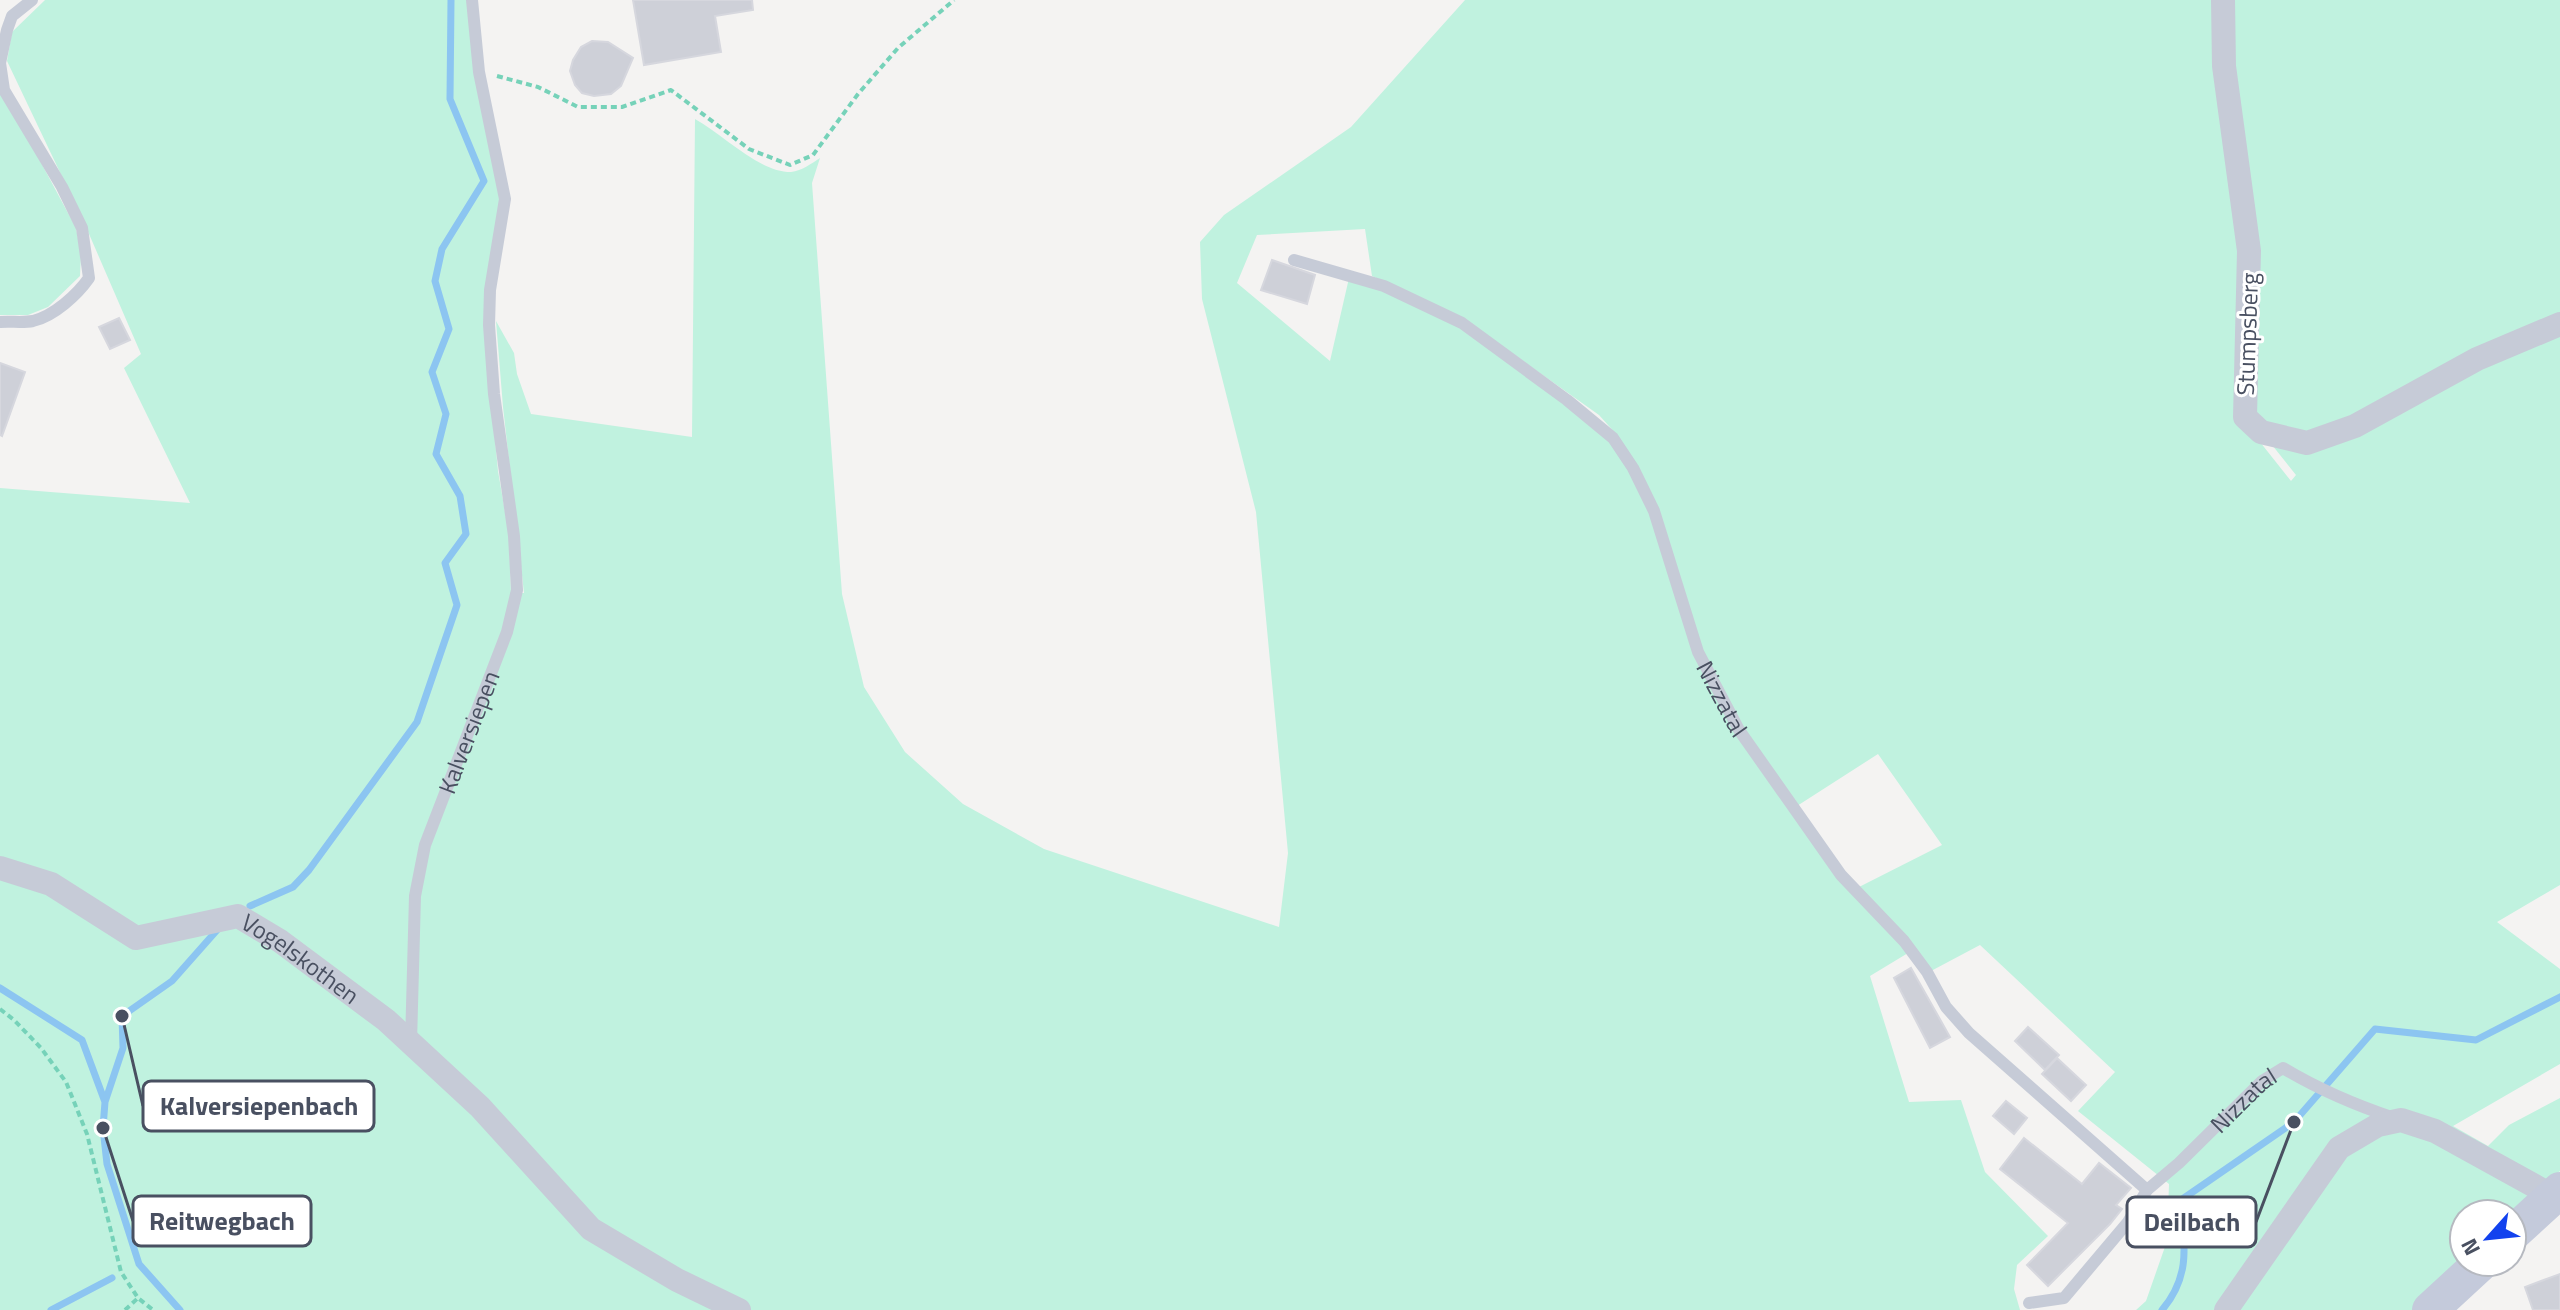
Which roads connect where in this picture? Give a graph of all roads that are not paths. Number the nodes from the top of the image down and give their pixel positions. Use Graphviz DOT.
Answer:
graph roads {
  1 [pos="32,0"];
  2 [pos="472,0"];
  3 [pos="2223,0"];
  4 [pos="1294,260"];
  5 [pos="0,322"];
  6 [pos="2560,324"];
  7 [pos="0,868"];
  8 [pos="411,1043"];
  9 [pos="2401,1120"];
  10 [pos="2147,1190"];
  11 [pos="2558,1195"];
  12 [pos="2528,1220"];
  13 [pos="2465,1278"];
  14 [pos="2029,1303"];
  15 [pos="739,1310"];
  16 [pos="2226,1310"];
  17 [pos="2430,1310"];
  1 -- 5 [label="lane"];
  2 -- 8 [label="lane, Kalversiepen"];
  3 -- 6 [label="street, Stumpsberg"];
  4 -- 10 [label="lane, Nizzatal"];
  7 -- 8 [label="street, Vogelskothen"];
  8 -- 15 [label="street"];
  9 -- 10 [label="lane, Nizzatal"];
  9 -- 11 [label="street, Nizzatal"];
  9 -- 16 [label="street"];
  10 -- 14 [label="lane, Nizzatal"];
  11 -- 12 [label="main road"];
  13 -- 17 [label="main road"];
}
